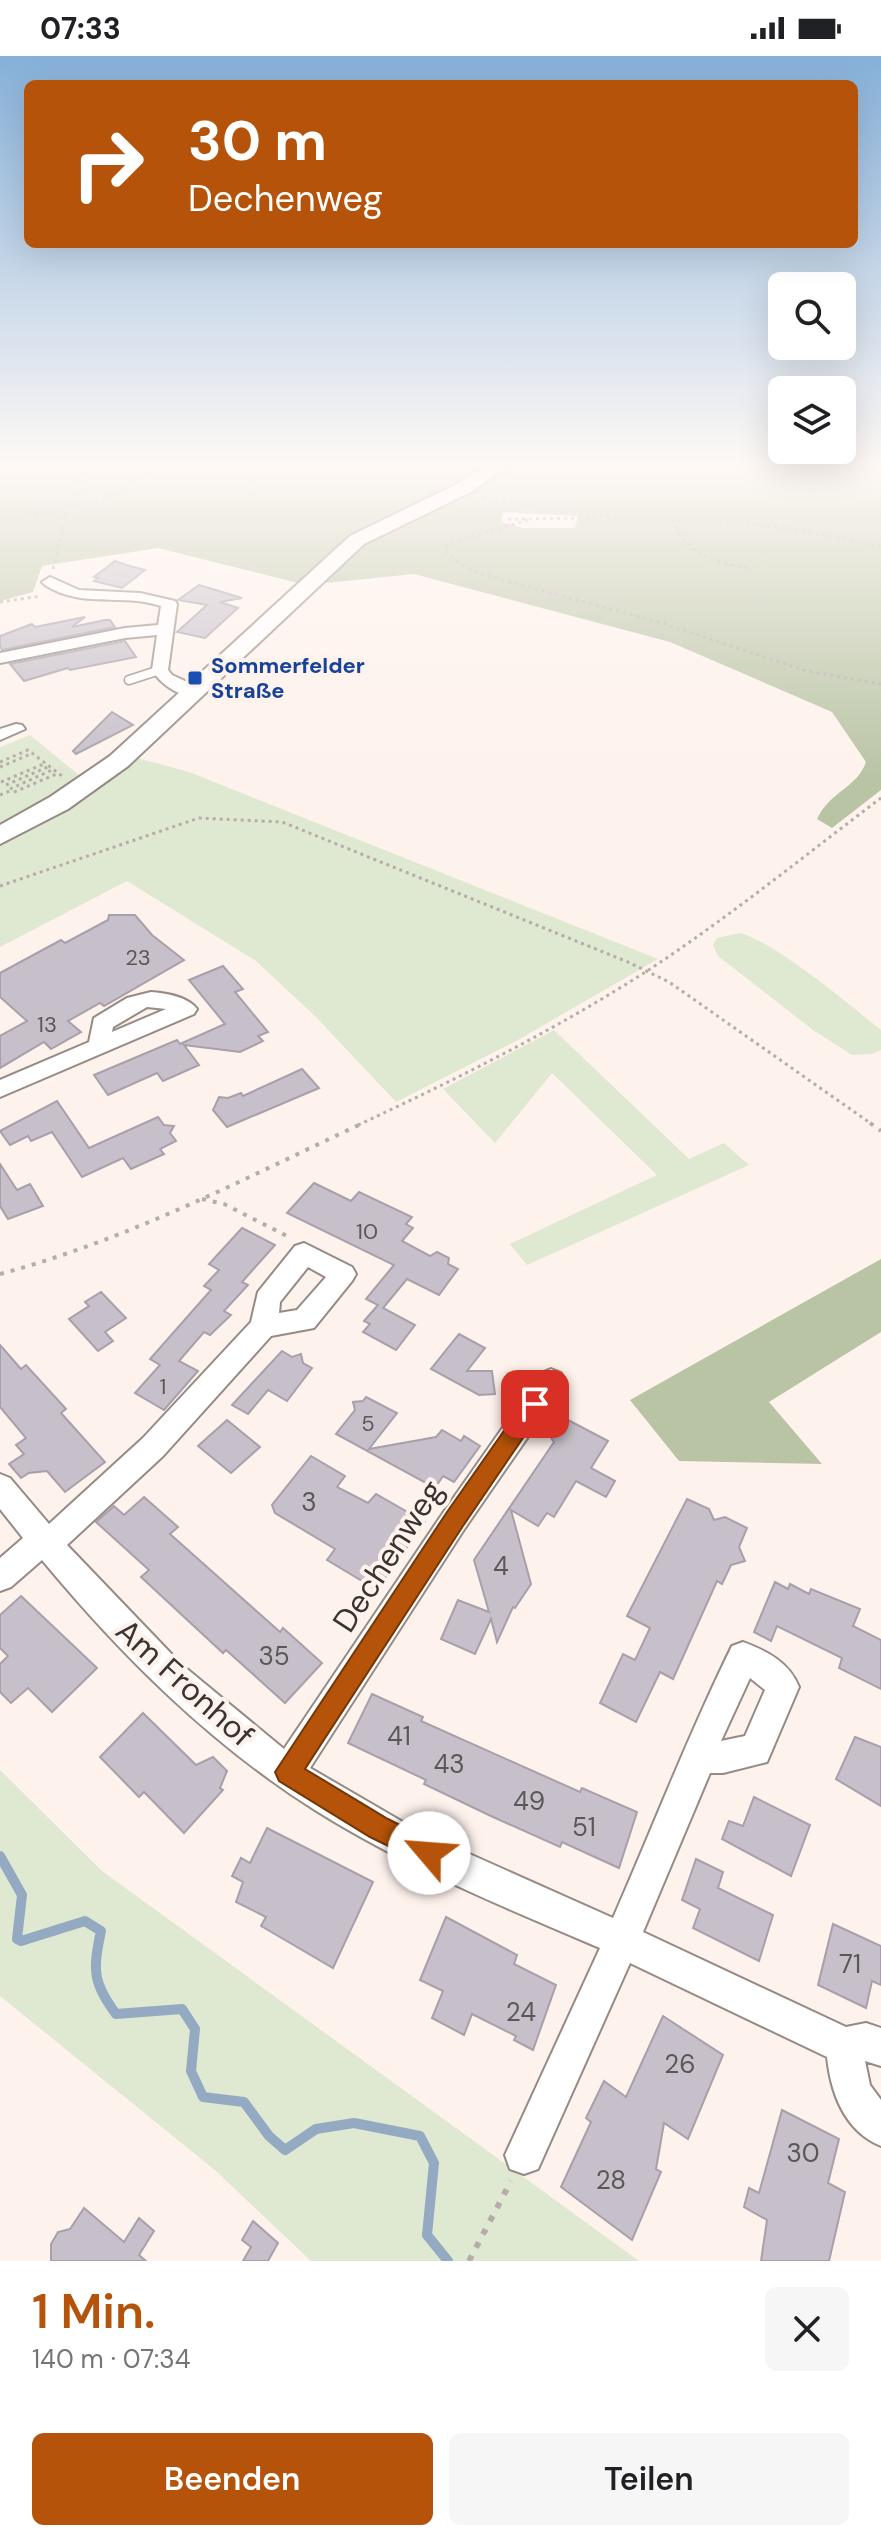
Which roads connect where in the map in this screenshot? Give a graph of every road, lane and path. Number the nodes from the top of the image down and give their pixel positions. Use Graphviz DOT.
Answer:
graph roads {
  1 [pos="59,569"];
  2 [pos="323,569"];
  3 [pos="471,569"];
  4 [pos="56,587"];
  5 [pos="0,602"];
  6 [pos="166,629"];
  7 [pos="0,658"];
  8 [pos="160,670"];
  9 [pos="129,680"];
  10 [pos="881,684"];
  11 [pos="194,692"];
  12 [pos="0,765"];
  13 [pos="52,768"];
  14 [pos="68,780"];
  15 [pos="2,783"];
  16 [pos="12,790"];
  17 [pos="0,795"];
  18 [pos="21,798"];
  19 [pos="881,798"];
  20 [pos="0,836"];
  21 [pos="0,886"];
  22 [pos="646,971"];
  23 [pos="100,1045"];
  24 [pos="0,1089"];
  25 [pos="881,1131"];
  26 [pos="200,1199"];
  27 [pos="304,1253"];
  28 [pos="0,1274"];
  29 [pos="264,1326"];
  30 [pos="551,1381"];
  31 [pos="0,1487"];
  32 [pos="44,1542"];
  33 [pos="0,1577"];
  34 [pos="700,1757"];
  35 [pos="288,1772"];
  36 [pos="622,1940"];
  37 [pos="863,2047"];
  38 [pos="881,2127"];
  39 [pos="524,2155"];
  40 [pos="469,2261"];
  1 -- 4 [label="path"];
  2 -- 11 [label="main road"];
  3 -- 10 [label="path"];
  4 -- 5 [label="path"];
  4 -- 6 [label="street"];
  6 -- 7 [label="street"];
  6 -- 8 [label="street"];
  8 -- 9 [label="lane"];
  8 -- 11 [label="street"];
  11 -- 20 [label="main road"];
  12 -- 13 [label="path"];
  13 -- 14 [label="path"];
  13 -- 15 [label="path"];
  13 -- 16 [label="path"];
  15 -- 16 [label="path"];
  16 -- 17 [label="path"];
  16 -- 18 [label="path"];
  19 -- 22 [label="path"];
  21 -- 22 [label="path"];
  22 -- 25 [label="path"];
  22 -- 26 [label="path"];
  23 -- 24 [label="street"];
  26 -- 27 [label="path"];
  26 -- 28 [label="path"];
  27 -- 29 [label="street"];
  27 -- 29 [label="street"];
  29 -- 32 [label="street"];
  30 -- 35 [label="street, Dechenweg"];
  31 -- 32 [label="street, Am Fronhof"];
  32 -- 33 [label="street"];
  32 -- 35 [label="street, Am Fronhof"];
  34 -- 36 [label="street"];
  35 -- 36 [label="street, Am Fronhof"];
  36 -- 37 [label="street, Am Fronhof"];
  36 -- 39 [label="street"];
  37 -- 38 [label="street, Am Fronhof"];
  39 -- 40 [label="path"];
}
